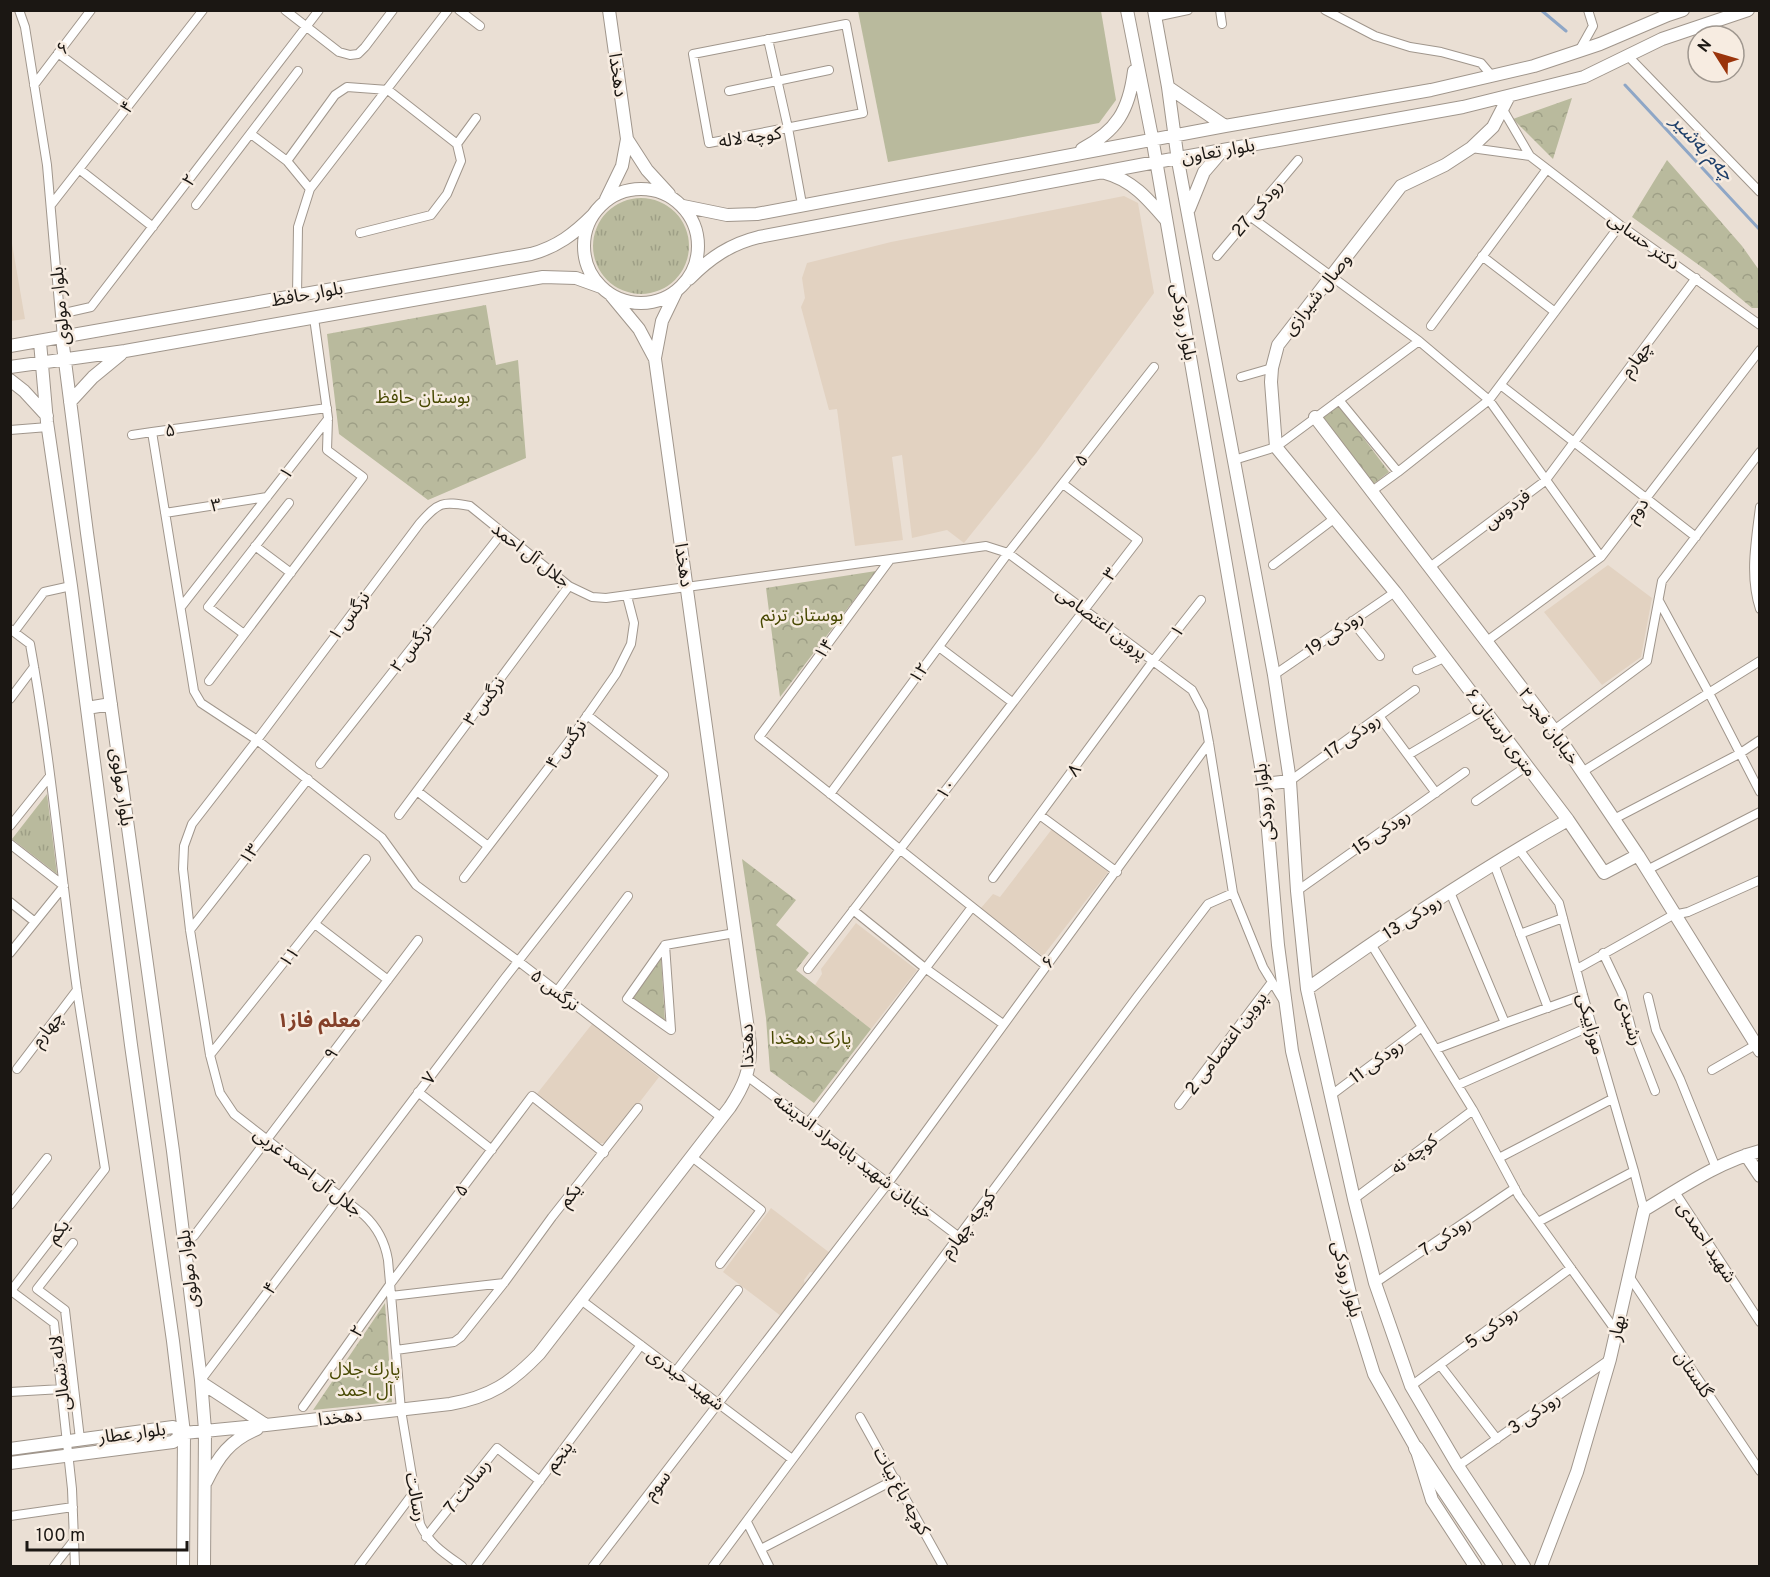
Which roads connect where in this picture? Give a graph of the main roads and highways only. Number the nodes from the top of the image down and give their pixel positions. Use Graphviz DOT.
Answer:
graph roads {
  1 [pos="1416,1448"];
  2 [pos="1495,1566"];
  1 -- 2 [label="main road"];
}
